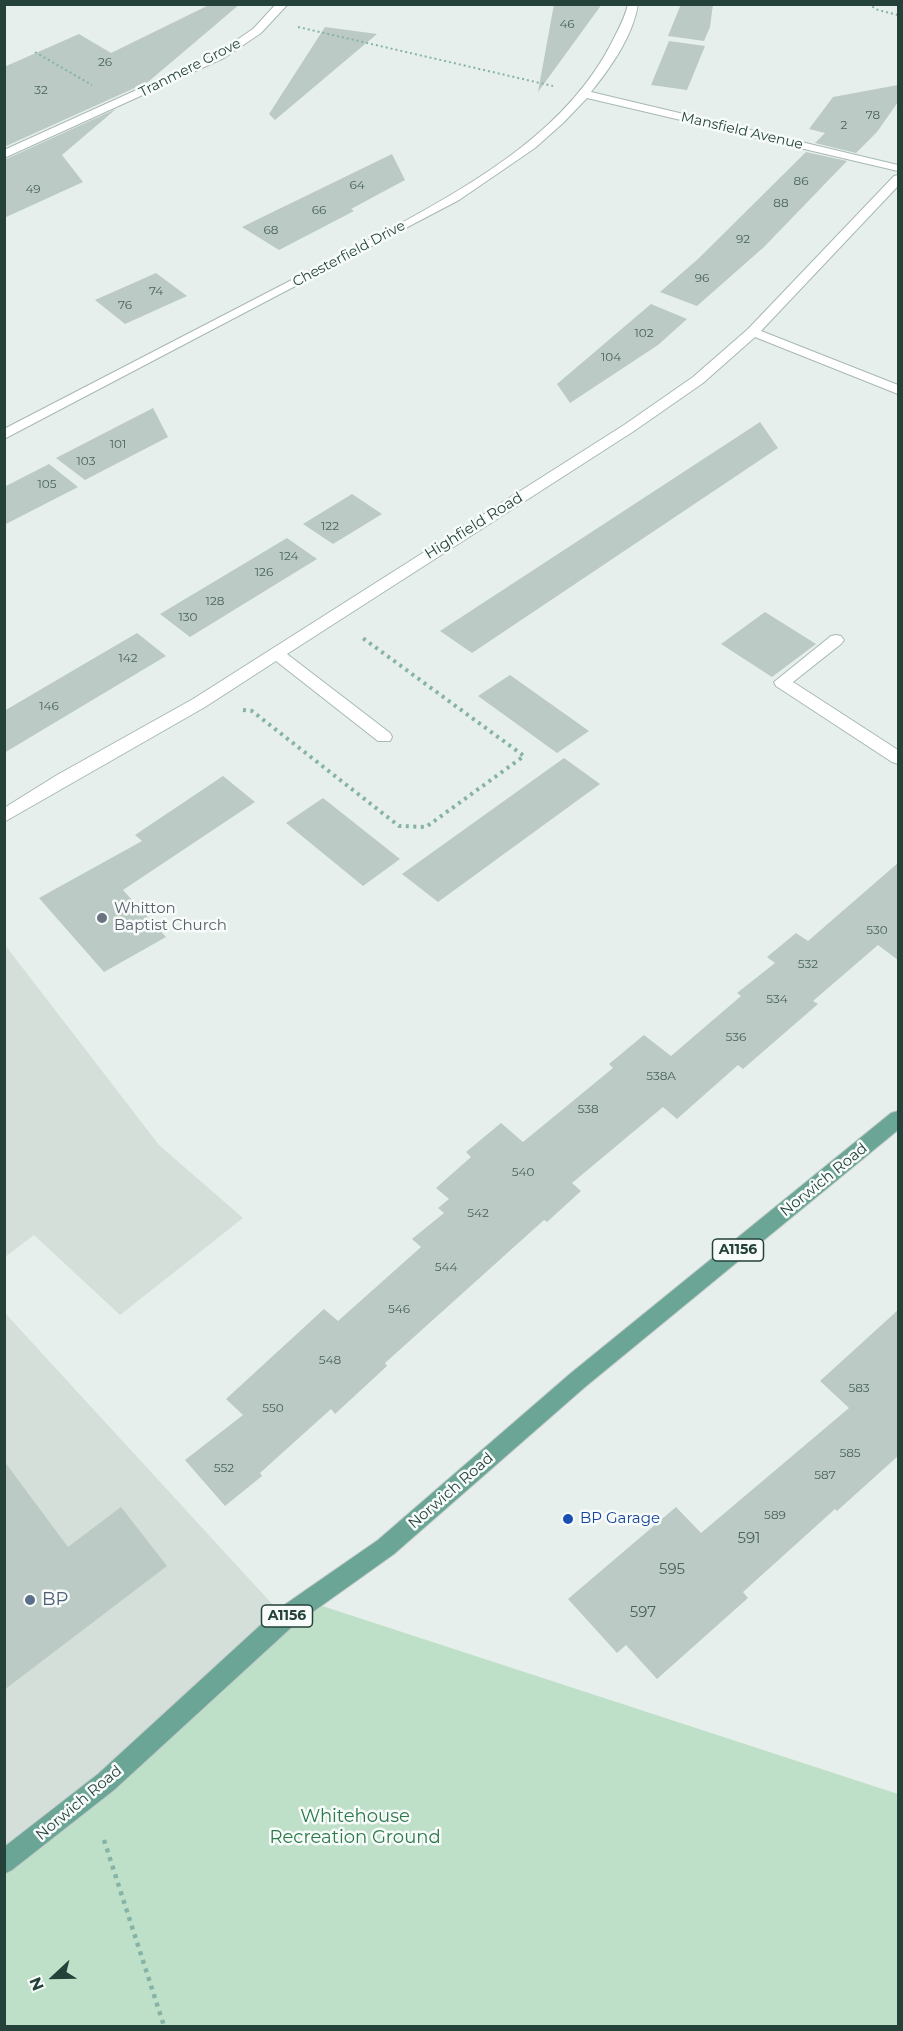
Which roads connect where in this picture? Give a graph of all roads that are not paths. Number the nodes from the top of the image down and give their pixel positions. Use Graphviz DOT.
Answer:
graph roads {
  1 [pos="283,4"];
  2 [pos="633,4"];
  3 [pos="586,94"];
  4 [pos="4,155"];
  5 [pos="898,168"];
  6 [pos="898,179"];
  7 [pos="753,332"];
  8 [pos="898,390"];
  9 [pos="4,435"];
  10 [pos="836,640"];
  11 [pos="276,653"];
  12 [pos="384,737"];
  13 [pos="898,758"];
  14 [pos="4,816"];
  15 [pos="898,1119"];
  16 [pos="4,1862"];
  1 -- 4 [label="street, Tranmere Grove"];
  2 -- 3 [label="street, Chesterfield Drive"];
  3 -- 5 [label="street, Mansfield Avenue"];
  3 -- 9 [label="street, Chesterfield Drive"];
  6 -- 7 [label="street, Highfield Road"];
  7 -- 8 [label="street"];
  7 -- 11 [label="street, Highfield Road"];
  10 -- 13 [label="street"];
  11 -- 12 [label="street"];
  11 -- 14 [label="street, Highfield Road"];
  15 -- 16 [label="main road, Norwich Road / A1156"];
}
